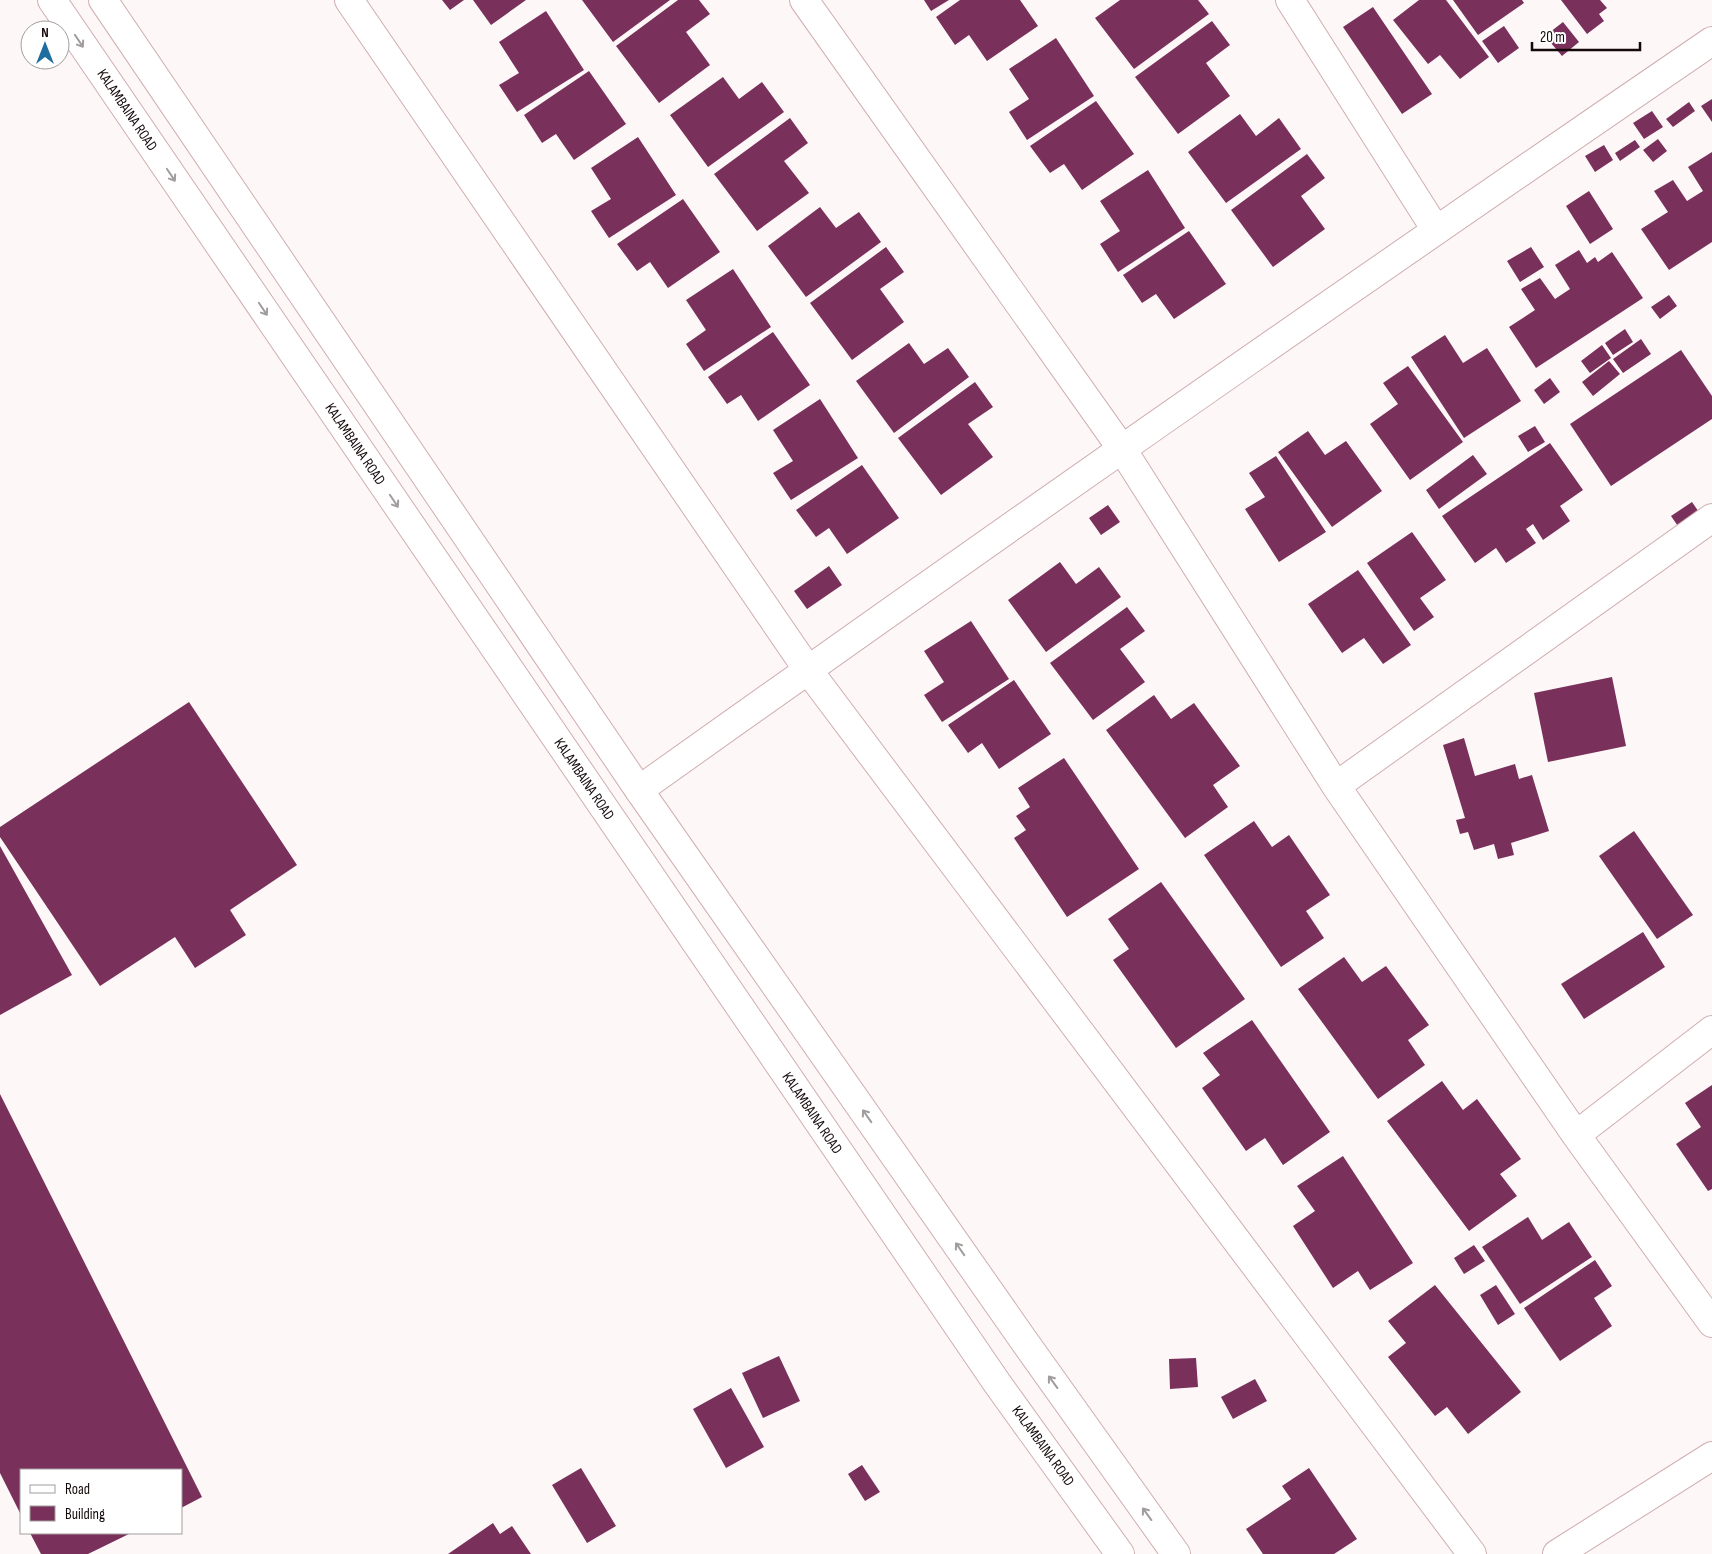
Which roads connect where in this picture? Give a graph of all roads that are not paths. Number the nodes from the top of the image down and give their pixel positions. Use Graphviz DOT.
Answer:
graph roads {
  1 [pos="52,0"];
  2 [pos="103,0"];
  3 [pos="348,0"];
  4 [pos="804,0"];
  5 [pos="1290,0"];
  6 [pos="1712,41"];
  7 [pos="1436,230"];
  8 [pos="1122,449"];
  9 [pos="1712,518"];
  10 [pos="808,670"];
  11 [pos="1336,786"];
  12 [pos="639,790"];
  13 [pos="1712,1030"];
  14 [pos="1576,1135"];
  15 [pos="1712,1323"];
  16 [pos="1712,1456"];
  17 [pos="1120,1554"];
  18 [pos="1176,1554"];
  19 [pos="1472,1554"];
  20 [pos="1557,1554"];
  1 -- 17 [label="street, KALAMBAINA ROAD, one-way"];
  2 -- 12 [label="street"];
  3 -- 10 [label="street"];
  4 -- 8 [label="street"];
  5 -- 7 [label="street"];
  6 -- 7 [label="street"];
  7 -- 8 [label="street"];
  8 -- 10 [label="street"];
  8 -- 11 [label="street"];
  9 -- 11 [label="street"];
  10 -- 12 [label="street"];
  10 -- 19 [label="street"];
  11 -- 14 [label="street"];
  18 -- 12 [label="street, one-way"];
  13 -- 14 [label="street"];
  14 -- 15 [label="street"];
  16 -- 20 [label="street"];
}
